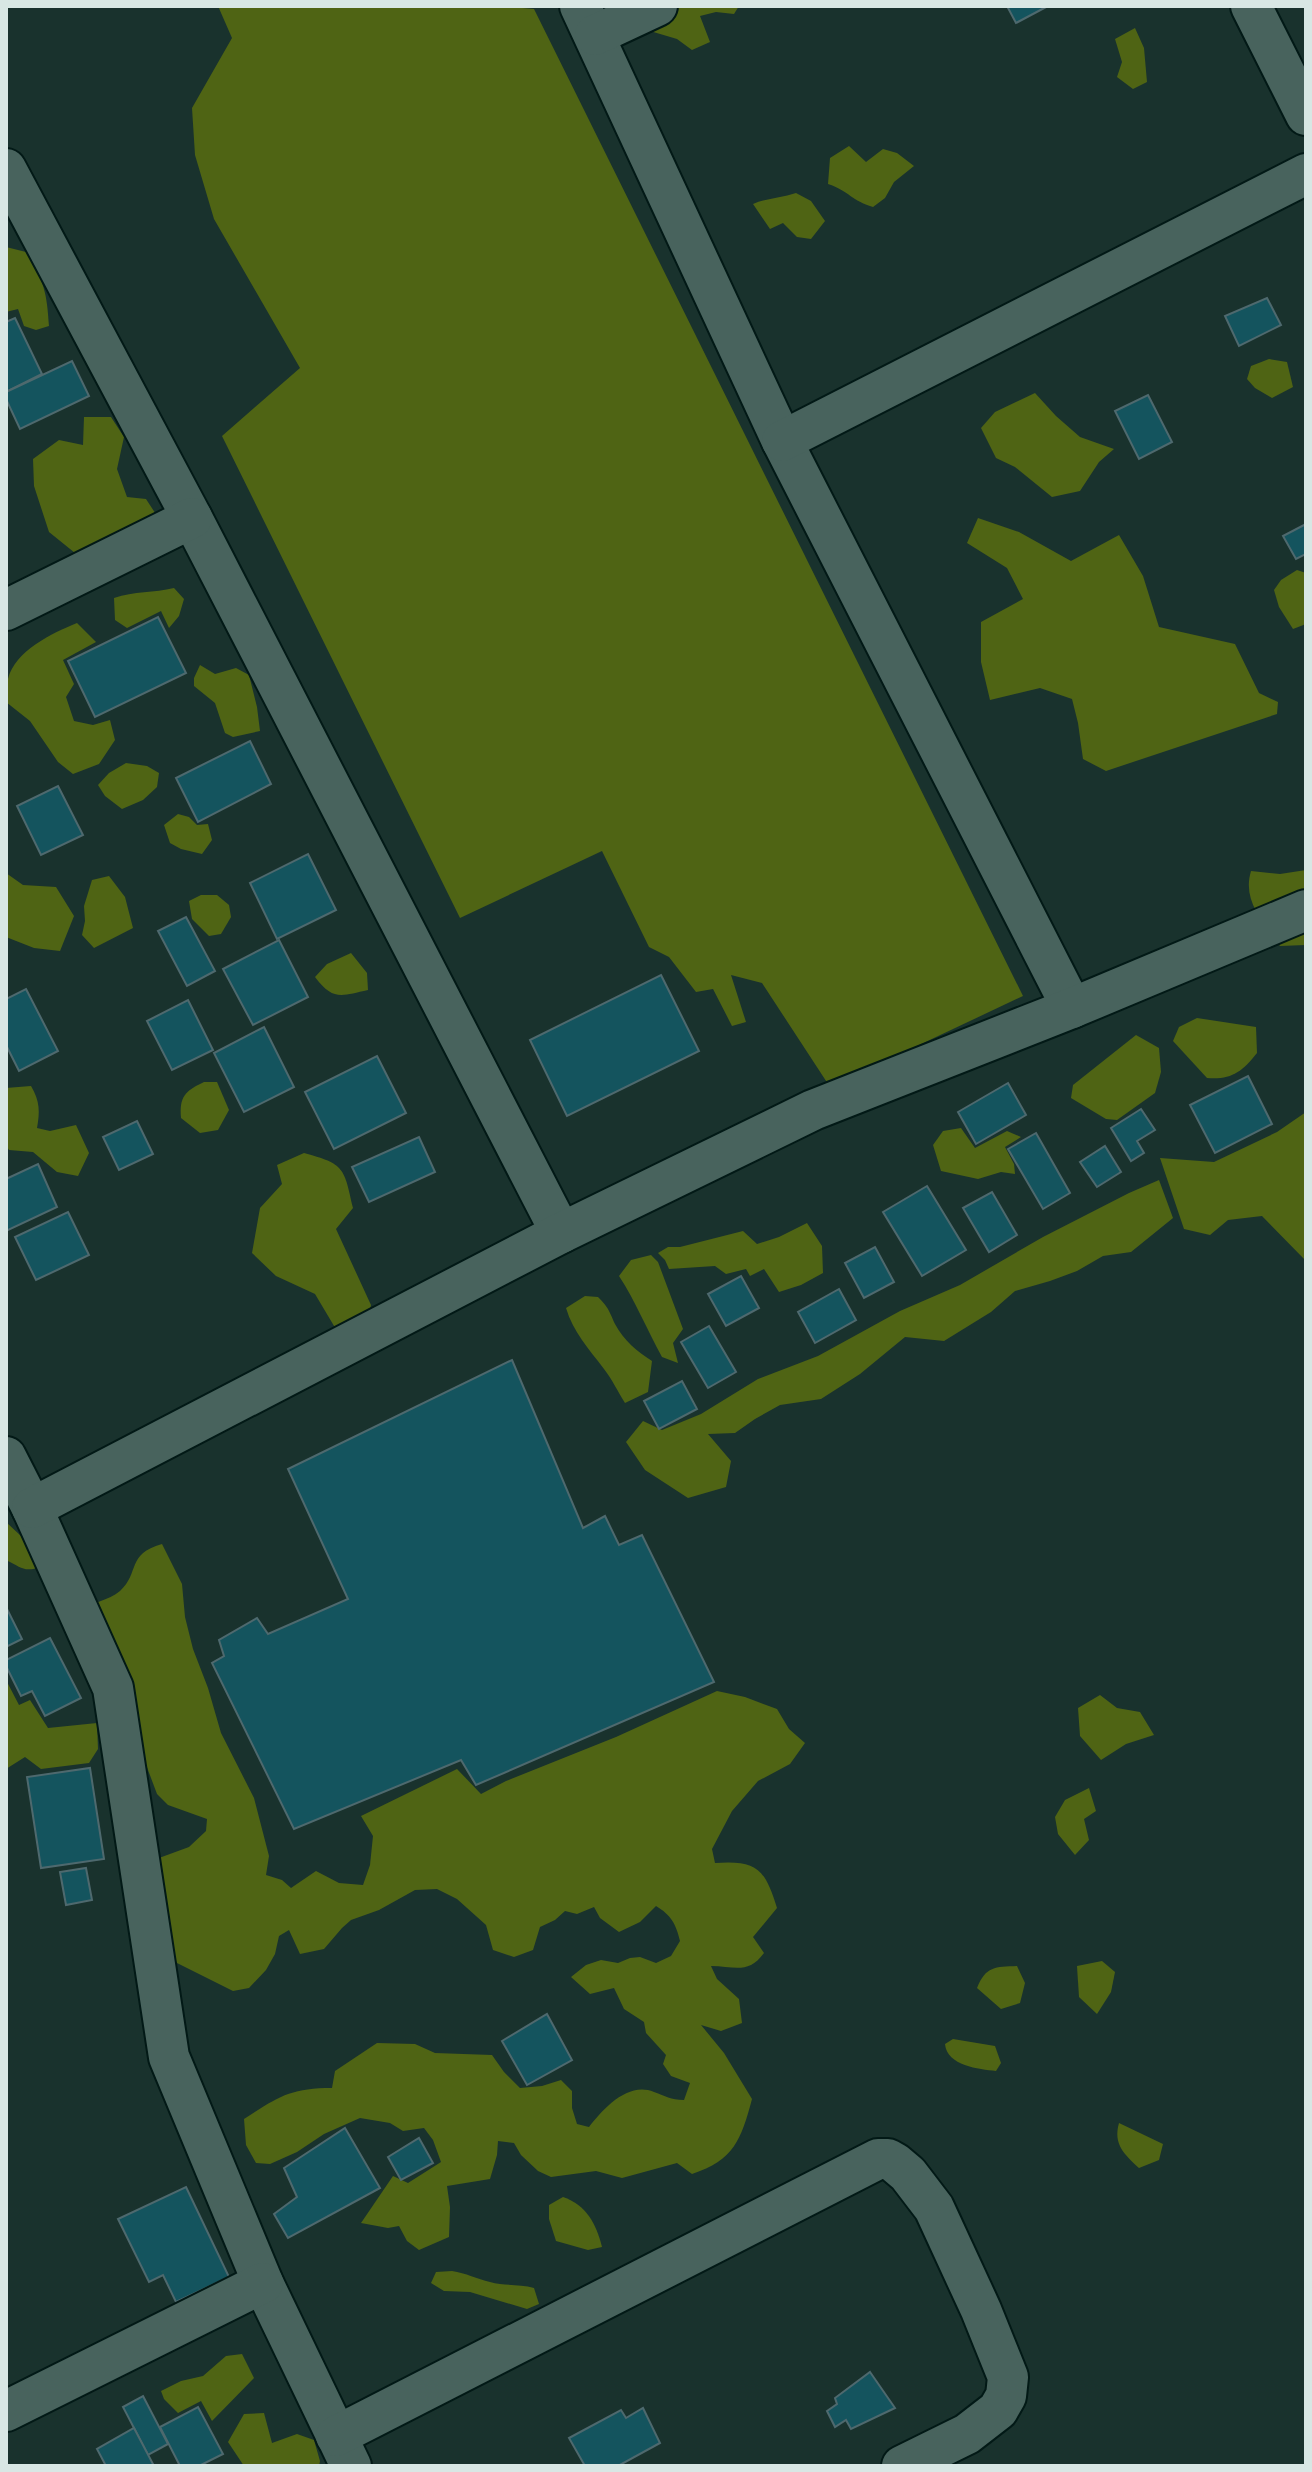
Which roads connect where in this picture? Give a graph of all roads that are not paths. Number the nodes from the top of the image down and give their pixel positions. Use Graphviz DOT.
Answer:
graph roads {
  1 [pos="657,6"];
  2 [pos="1251,6"];
  3 [pos="588,20"];
  4 [pos="1306,115"];
  5 [pos="6,169"];
  6 [pos="1306,174"];
  7 [pos="782,441"];
  8 [pos="192,518"];
  9 [pos="6,610"];
  10 [pos="1306,910"];
  11 [pos="1072,1008"];
  12 [pos="561,1233"];
  13 [pos="7,1461"];
  14 [pos="32,1508"];
  15 [pos="263,2283"];
  16 [pos="6,2411"];
  17 [pos="344,2451"];
  18 [pos="902,2466"];
  1 -- 3 [label="street"];
  2 -- 4 [label="street"];
  3 -- 7 [label="street"];
  5 -- 8 [label="street"];
  6 -- 7 [label="street"];
  7 -- 11 [label="street"];
  8 -- 9 [label="street"];
  8 -- 12 [label="street"];
  10 -- 11 [label="street"];
  11 -- 12 [label="street"];
  12 -- 14 [label="street"];
  13 -- 14 [label="street"];
  14 -- 15 [label="street"];
  15 -- 16 [label="street"];
  15 -- 17 [label="street"];
  17 -- 18 [label="street"];
}
